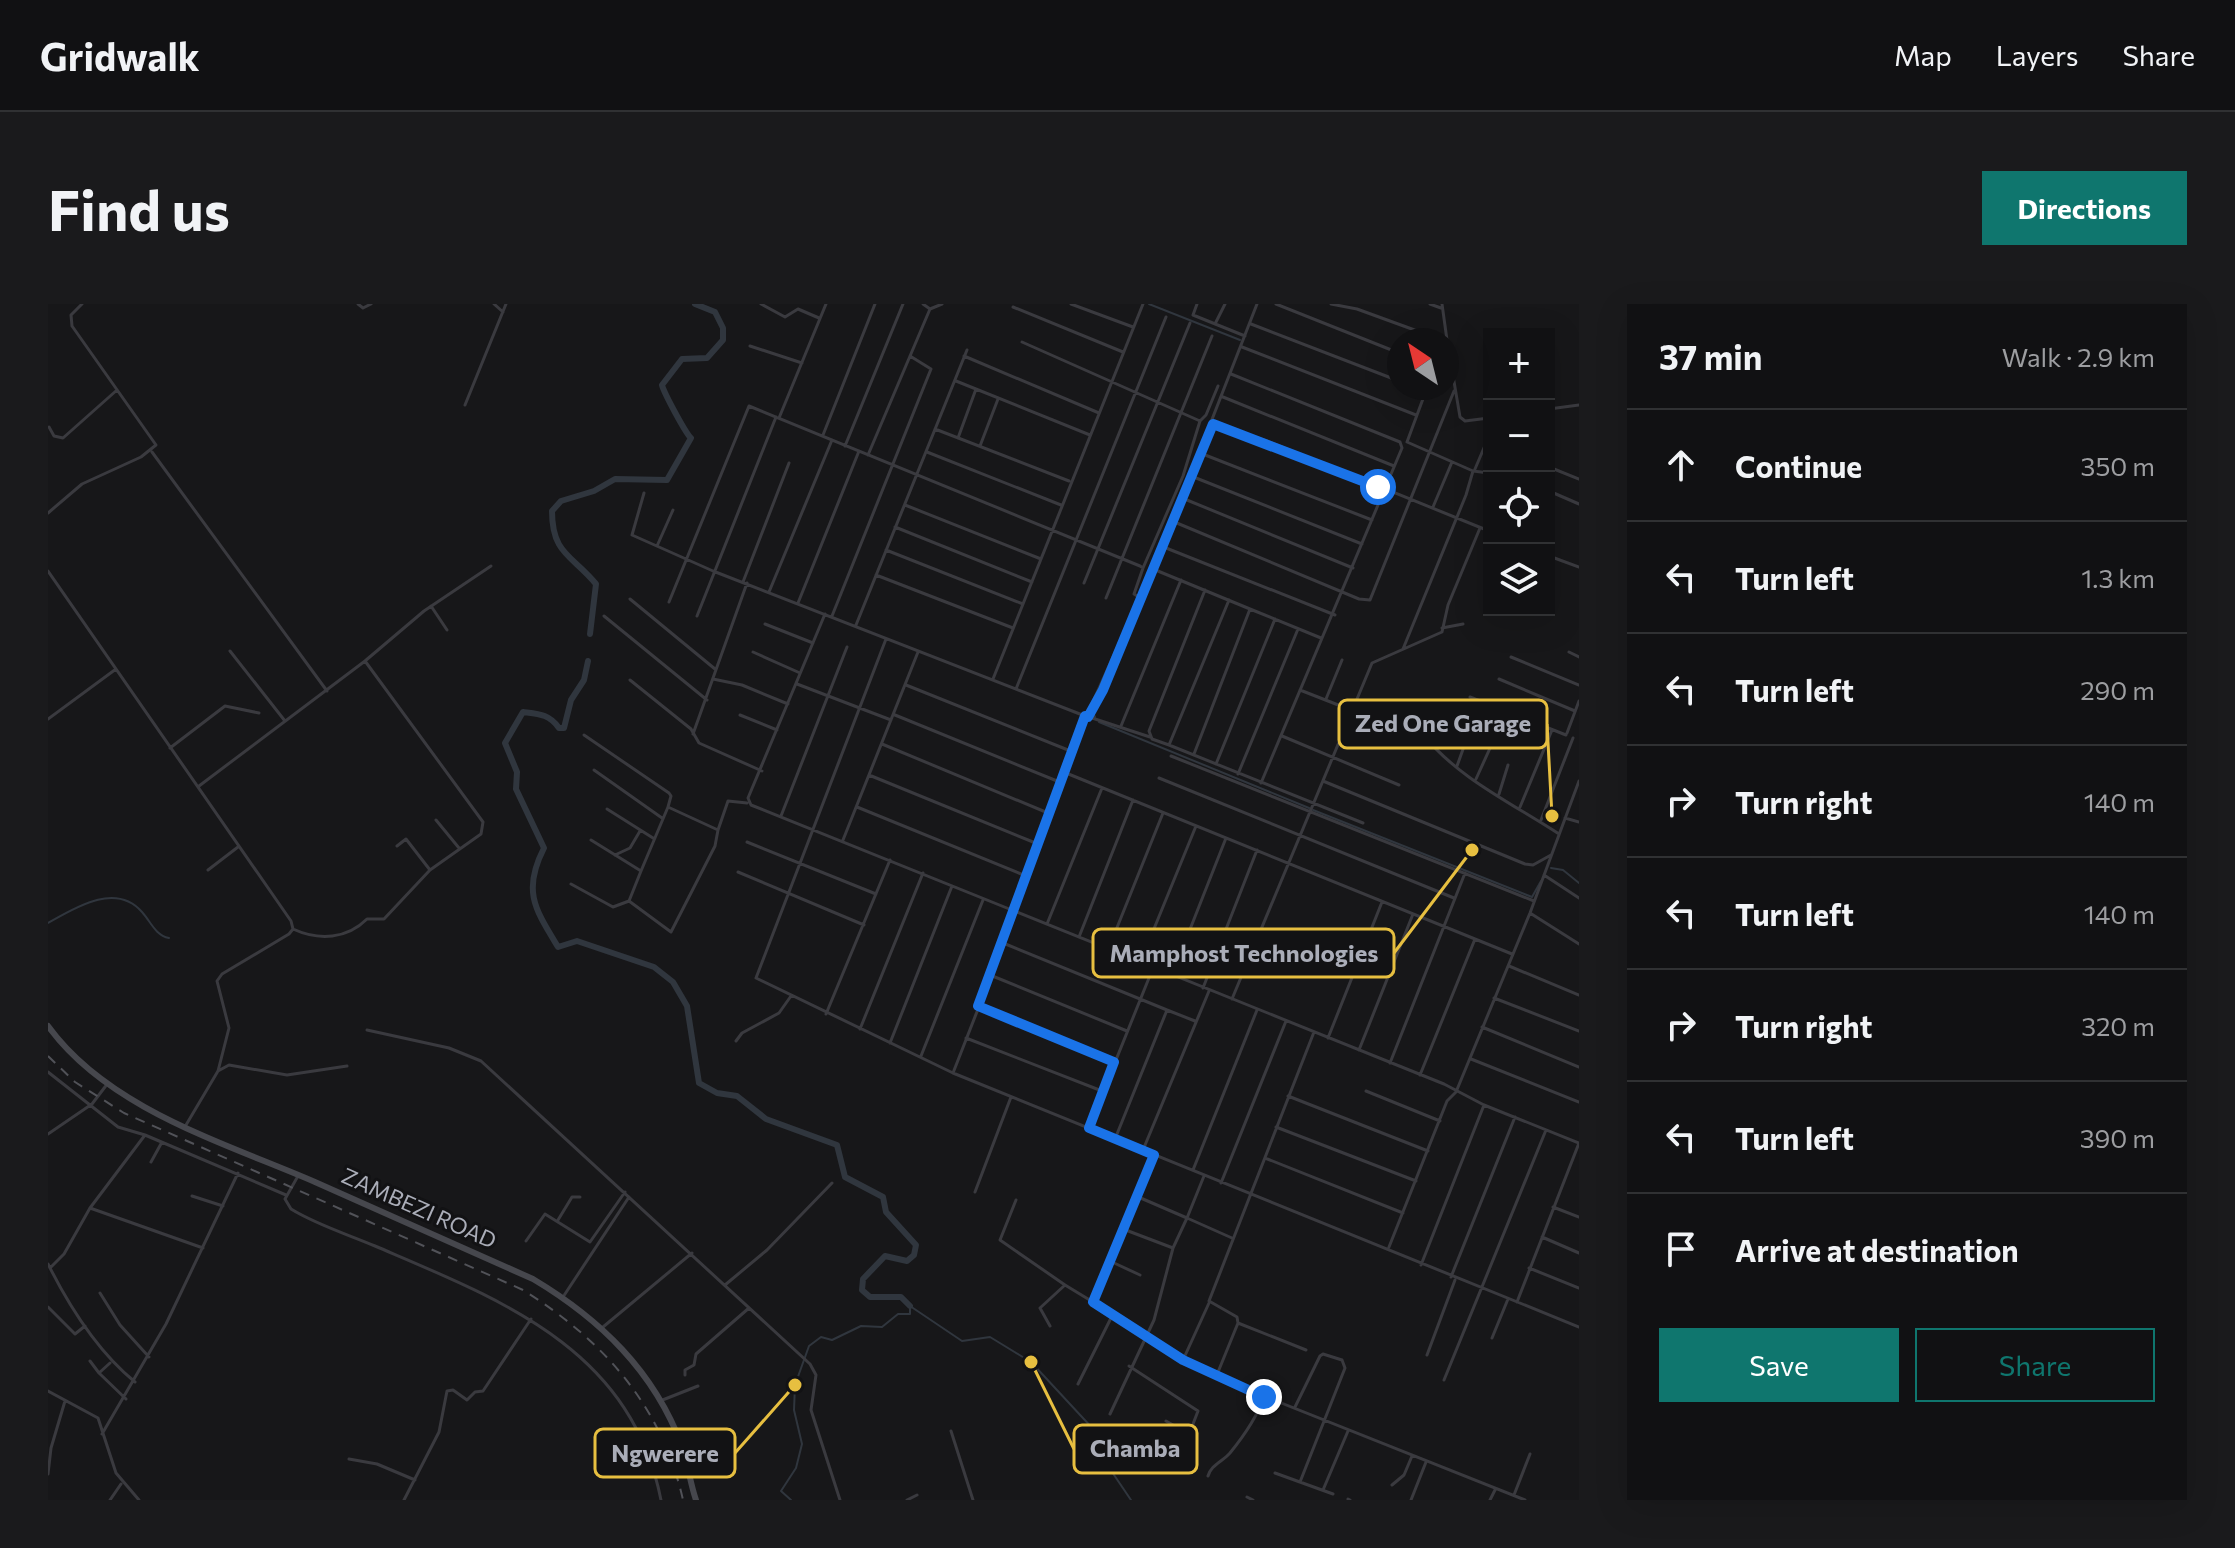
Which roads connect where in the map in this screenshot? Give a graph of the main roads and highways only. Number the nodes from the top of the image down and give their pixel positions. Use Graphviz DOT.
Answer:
graph roads {
  1 [pos="48,1026"];
  2 [pos="696,1500"];
  1 -- 2 [label="main road, ZAMBEZI ROAD"];
}
